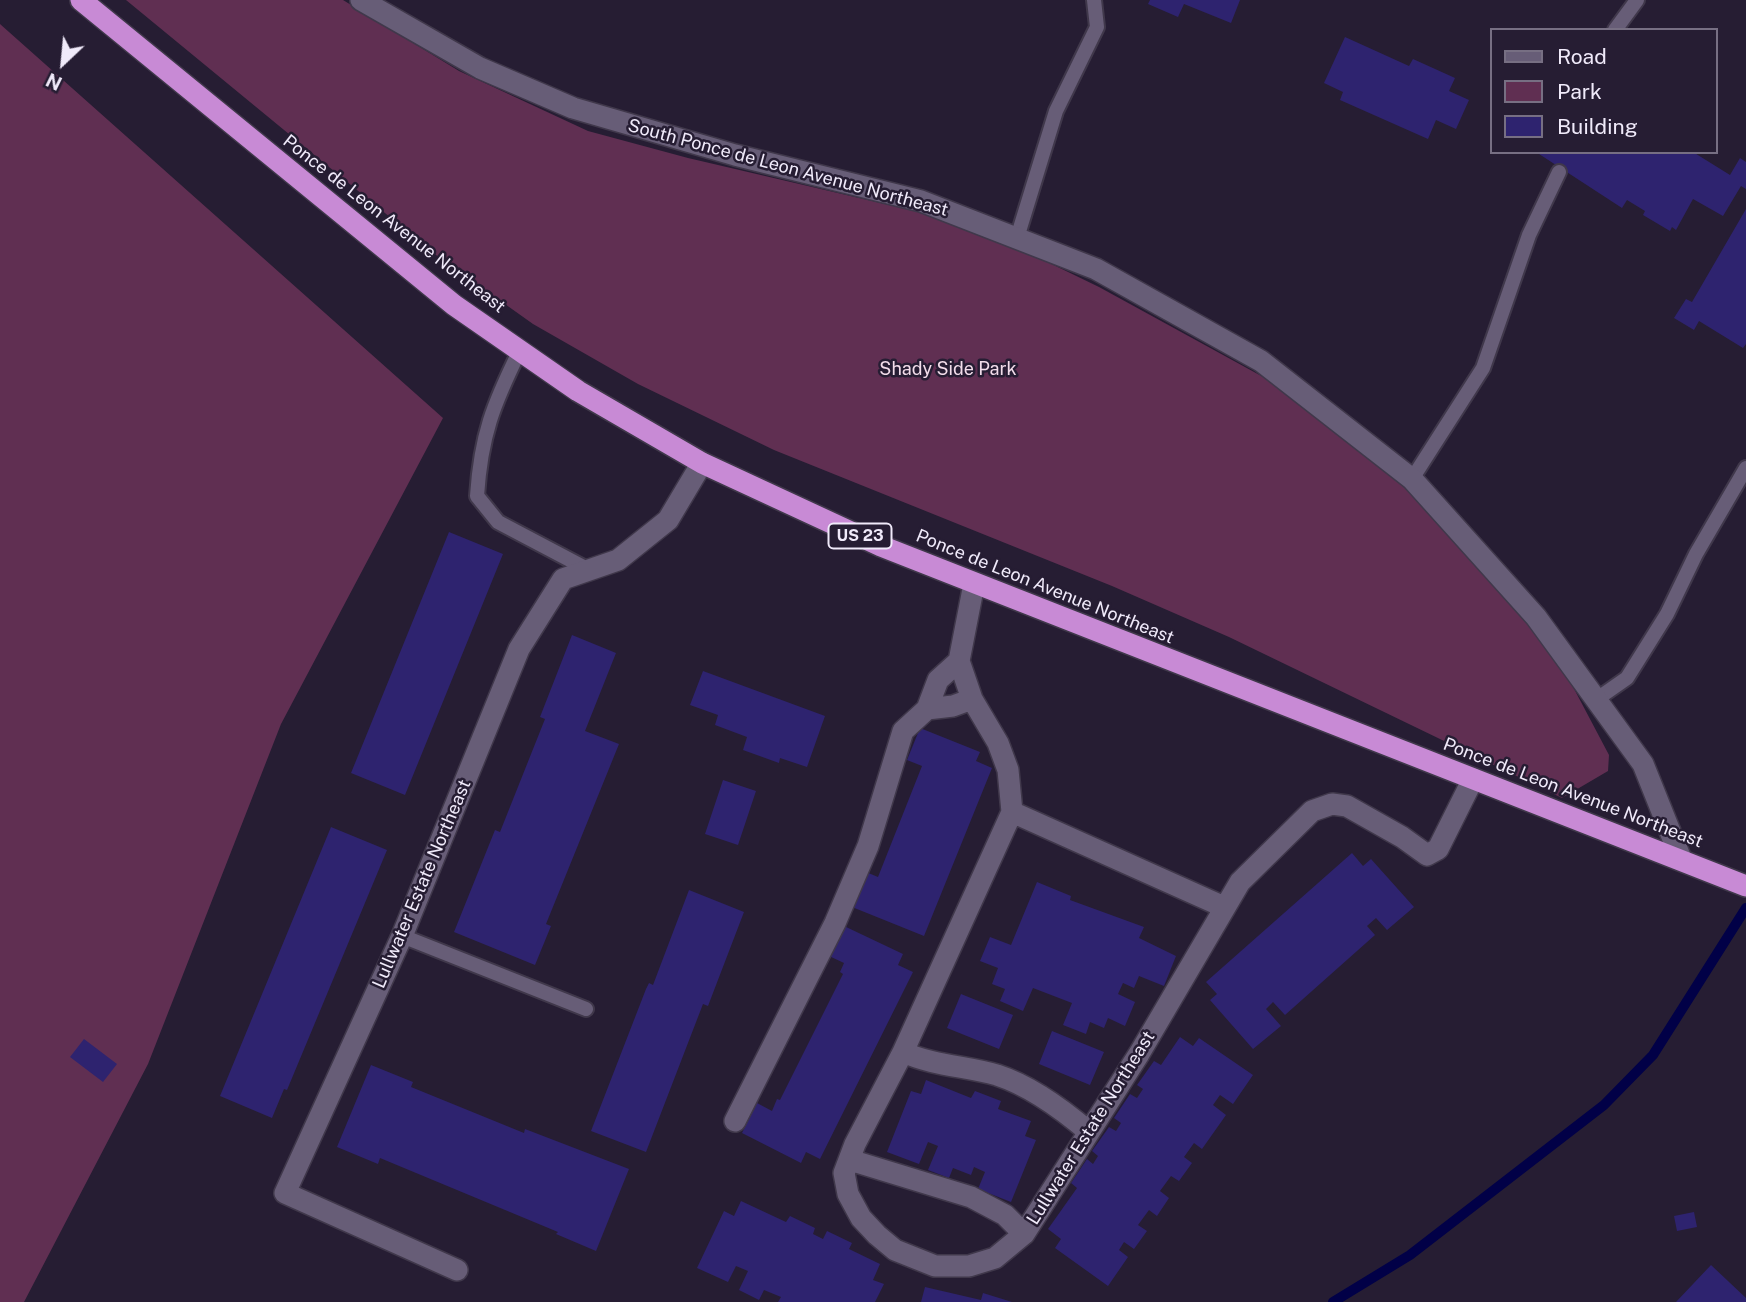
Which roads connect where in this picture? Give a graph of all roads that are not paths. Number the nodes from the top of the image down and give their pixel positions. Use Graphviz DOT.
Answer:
graph roads {
  1 [pos="81,0"];
  2 [pos="361,0"];
  3 [pos="1094,0"];
  4 [pos="1637,0"];
  5 [pos="1616,28"];
  6 [pos="1559,172"];
  7 [pos="1017,238"];
  8 [pos="520,350"];
  9 [pos="702,463"];
  10 [pos="1746,468"];
  11 [pos="1412,479"];
  12 [pos="589,570"];
  13 [pos="974,583"];
  14 [pos="959,661"];
  15 [pos="972,699"];
  16 [pos="1597,699"];
  17 [pos="927,709"];
  18 [pos="1473,779"];
  19 [pos="1012,812"];
  20 [pos="1681,859"];
  21 [pos="1745,885"];
  22 [pos="1224,906"];
  23 [pos="402,936"];
  24 [pos="586,1009"];
  25 [pos="904,1052"];
  26 [pos="735,1121"];
  27 [pos="1089,1132"];
  28 [pos="849,1160"];
  29 [pos="1024,1234"];
  30 [pos="457,1270"];
  1 -- 8 [label="highway, Ponce de Leon Avenue Northeast / US 23"];
  2 -- 7 [label="street, South Ponce de Leon Avenue Northeast"];
  3 -- 7 [label="lane"];
  4 -- 5 [label="lane"];
  6 -- 11 [label="lane"];
  7 -- 11 [label="street, South Ponce de Leon Avenue Northeast"];
  8 -- 9 [label="highway, Ponce de Leon Avenue Northeast / US 23"];
  8 -- 12 [label="lane"];
  9 -- 12 [label="street, Lullwater Estate Northeast"];
  9 -- 13 [label="highway, Ponce de Leon Avenue Northeast / US 23"];
  10 -- 16 [label="lane"];
  11 -- 16 [label="street, South Ponce de Leon Avenue Northeast"];
  12 -- 23 [label="street, Lullwater Estate Northeast"];
  13 -- 14 [label="street, Lullwater Estate Northeast"];
  13 -- 18 [label="highway, Ponce de Leon Avenue Northeast / US 23"];
  14 -- 15 [label="street, Lullwater Estate Northeast"];
  14 -- 17 [label="street"];
  15 -- 17 [label="street"];
  15 -- 19 [label="street, Lullwater Estate Northeast"];
  16 -- 20 [label="street, South Ponce de Leon Avenue Northeast"];
  17 -- 26 [label="street"];
  18 -- 20 [label="highway, Ponce de Leon Avenue Northeast / US 23"];
  18 -- 22 [label="street, Lullwater Estate Northeast"];
  19 -- 22 [label="street"];
  19 -- 25 [label="street, Lullwater Estate Northeast"];
  20 -- 21 [label="highway, Ponce de Leon Avenue Northeast / US 23"];
  22 -- 27 [label="street, Lullwater Estate Northeast"];
  23 -- 24 [label="lane"];
  23 -- 30 [label="street, Lullwater Estate Northeast"];
  25 -- 27 [label="street"];
  25 -- 28 [label="street, Lullwater Estate Northeast"];
  27 -- 29 [label="street, Lullwater Estate Northeast"];
  28 -- 29 [label="street"];
  28 -- 29 [label="street, Lullwater Estate Northeast"];
}
